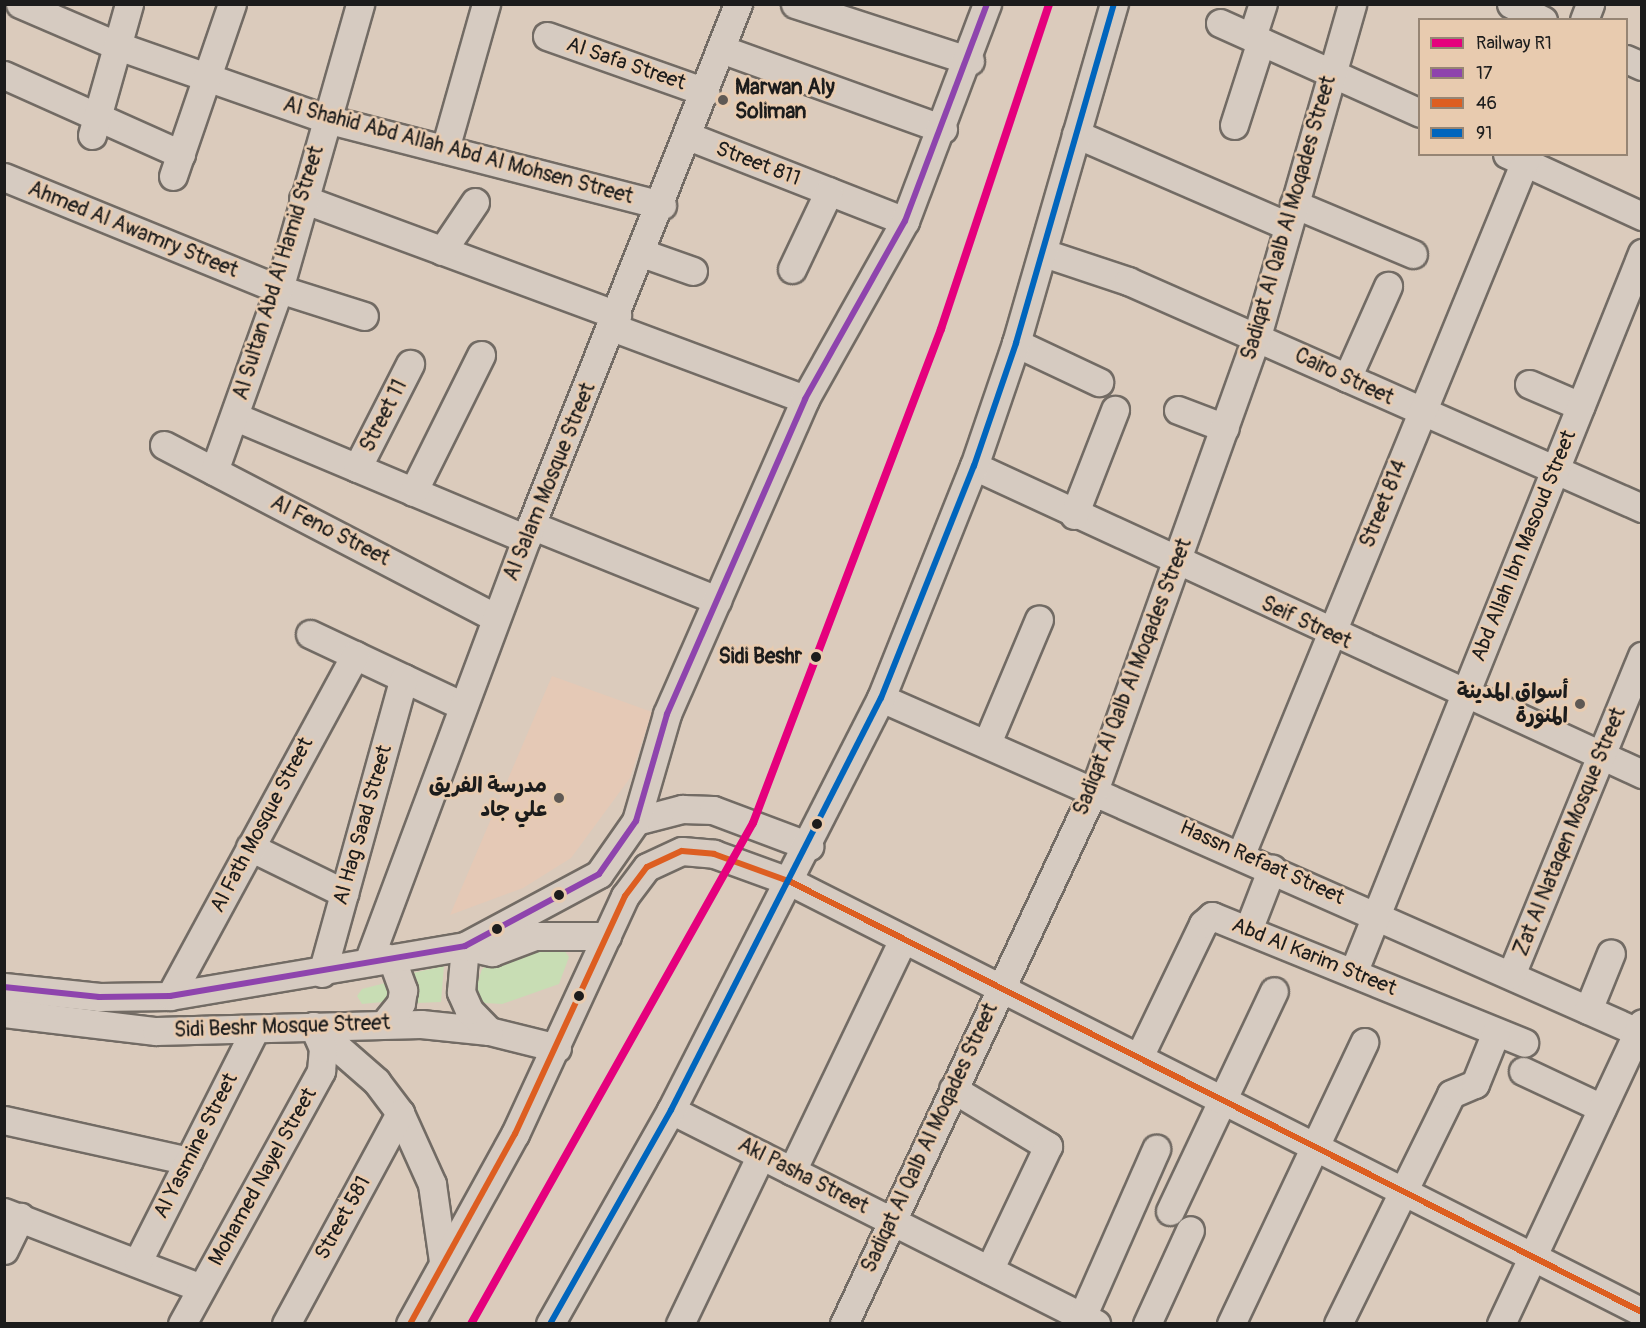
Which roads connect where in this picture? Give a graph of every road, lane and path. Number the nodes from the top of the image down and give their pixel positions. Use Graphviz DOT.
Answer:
graph roads {
  1 [pos="20,4"];
  2 [pos="129,4"];
  3 [pos="232,4"];
  4 [pos="360,4"];
  5 [pos="486,4"];
  6 [pos="738,4"];
  7 [pos="795,4"];
  8 [pos="987,4"];
  9 [pos="1114,4"];
  10 [pos="1263,4"];
  11 [pos="1352,4"];
  12 [pos="1511,4"];
  13 [pos="1540,18"];
  14 [pos="1220,23"];
  15 [pos="547,36"];
  16 [pos="1256,39"];
  17 [pos="118,46"];
  18 [pos="721,49"];
  19 [pos="970,61"];
  20 [pos="1331,72"];
  21 [pos="4,75"];
  22 [pos="210,78"];
  23 [pos="705,92"];
  24 [pos="1418,113"];
  25 [pos="326,119"];
  26 [pos="95,125"];
  27 [pos="1234,125"];
  28 [pos="943,129"];
  29 [pos="1076,134"];
  30 [pos="688,136"];
  31 [pos="445,149"];
  32 [pos="1520,157"];
  33 [pos="4,177"];
  34 [pos="829,191"];
  35 [pos="303,199"];
  36 [pos="475,202"];
  37 [pos="662,205"];
  38 [pos="1291,215"];
  39 [pos="1641,216"];
  40 [pos="905,221"];
  41 [pos="442,251"];
  42 [pos="1641,252"];
  43 [pos="642,253"];
  44 [pos="1044,253"];
  45 [pos="1413,254"];
  46 [pos="792,269"];
  47 [pos="693,271"];
  48 [pos="1388,286"];
  49 [pos="279,289"];
  50 [pos="364,316"];
  51 [pos="614,321"];
  52 [pos="1257,336"];
  53 [pos="1016,344"];
  54 [pos="481,356"];
  55 [pos="410,364"];
  56 [pos="1347,378"];
  57 [pos="1099,382"];
  58 [pos="1529,384"];
  59 [pos="805,399"];
  60 [pos="1580,406"];
  61 [pos="1115,410"];
  62 [pos="1178,410"];
  63 [pos="1422,412"];
  64 [pos="236,417"];
  65 [pos="1225,428"];
  66 [pos="164,446"];
  67 [pos="974,466"];
  68 [pos="357,468"];
  69 [pos="214,471"];
  70 [pos="1554,472"];
  71 [pos="413,492"];
  72 [pos="1639,500"];
  73 [pos="1074,515"];
  74 [pos="528,532"];
  75 [pos="1176,563"];
  76 [pos="717,600"];
  77 [pos="496,618"];
  78 [pos="1039,619"];
  79 [pos="310,634"];
  80 [pos="1330,635"];
  81 [pos="355,655"];
  82 [pos="1641,656"];
  83 [pos="404,678"];
  84 [pos="1464,696"];
  85 [pos="881,698"];
  86 [pos="463,706"];
  87 [pos="987,743"];
  88 [pos="1601,756"];
  89 [pos="1641,774"];
  90 [pos="1095,788"];
  91 [pos="636,821"];
  92 [pos="809,846"];
  93 [pos="250,847"];
  94 [pos="1241,854"];
  95 [pos="1272,867"];
  96 [pos="791,882"];
  97 [pos="344,893"];
  98 [pos="1377,914"];
  99 [pos="1248,930"];
  100 [pos="607,936"];
  101 [pos="903,939"];
  102 [pos="465,946"];
  103 [pos="1611,953"];
  104 [pos="376,959"];
  105 [pos="322,973"];
  106 [pos="1353,973"];
  107 [pos="1511,975"];
  108 [pos="4,987"];
  109 [pos="1000,988"];
  110 [pos="1274,991"];
  111 [pos="170,996"];
  112 [pos="1588,1010"];
  113 [pos="4,1013"];
  114 [pos="385,1023"];
  115 [pos="314,1026"];
  116 [pos="1640,1030"];
  117 [pos="254,1031"];
  118 [pos="489,1031"];
  119 [pos="1496,1032"];
  120 [pos="1364,1042"];
  121 [pos="1524,1043"];
  122 [pos="557,1048"];
  123 [pos="1139,1057"];
  124 [pos="1523,1071"];
  125 [pos="953,1089"];
  126 [pos="1223,1099"];
  127 [pos="1602,1108"];
  128 [pos="671,1110"];
  129 [pos="400,1113"];
  130 [pos="4,1120"];
  131 [pos="1315,1145"];
  132 [pos="1156,1149"];
  133 [pos="761,1155"];
  134 [pos="189,1161"];
  135 [pos="792,1171"];
  136 [pos="1403,1190"];
  137 [pos="1170,1211"];
  138 [pos="12,1215"];
  139 [pos="891,1221"];
  140 [pos="1190,1230"];
  141 [pos="4,1250"];
  142 [pos="1533,1257"];
  143 [pos="138,1261"];
  144 [pos="443,1261"];
  145 [pos="989,1270"];
  146 [pos="201,1288"];
  147 [pos="1641,1312"];
  148 [pos="1089,1320"];
  149 [pos="182,1323"];
  150 [pos="286,1323"];
  151 [pos="410,1323"];
  152 [pos="550,1323"];
  153 [pos="680,1323"];
  154 [pos="844,1323"];
  155 [pos="1148,1323"];
  156 [pos="1231,1323"];
  157 [pos="1338,1323"];
  158 [pos="1502,1323"];
  1 -- 17 [label="street, Al Shahid Abd Allah Abd Al Mohsen Street"];
  2 -- 17 [label="street"];
  3 -- 22 [label="street"];
  4 -- 25 [label="street, Al Sultan Abd Al Hamid Street"];
  5 -- 31 [label="street"];
  6 -- 18 [label="street, Al Salam Mosque Street"];
  7 -- 19 [label="street"];
  8 -- 19 [label="street, Sidi Beshr Mosque Street"];
  9 -- 29 [label="street"];
  10 -- 16 [label="street"];
  11 -- 20 [label="street, Sadiqat Al Qalb Al Moqades Street"];
  12 -- 13 [label="street"];
  14 -- 16 [label="street"];
  15 -- 23 [label="street, Al Safa Street"];
  16 -- 20 [label="street"];
  16 -- 27 [label="street"];
  17 -- 22 [label="street, Al Shahid Abd Allah Abd Al Mohsen Street"];
  17 -- 26 [label="street"];
  18 -- 23 [label="street, Al Salam Mosque Street"];
  18 -- 28 [label="street"];
  19 -- 28 [label="street, Sidi Beshr Mosque Street"];
  20 -- 24 [label="street"];
  20 -- 38 [label="street, Sadiqat Al Qalb Al Moqades Street"];
  21 -- 26 [label="street"];
  22 -- 25 [label="street, Al Shahid Abd Allah Abd Al Mohsen Street"];
  22 -- 26 [label="street"];
  23 -- 30 [label="street, Al Salam Mosque Street"];
  25 -- 31 [label="street, Al Shahid Abd Allah Abd Al Mohsen Street"];
  25 -- 35 [label="street, Al Sultan Abd Al Hamid Street"];
  28 -- 40 [label="street, Sidi Beshr Mosque Street"];
  29 -- 38 [label="street"];
  29 -- 44 [label="street"];
  30 -- 34 [label="street, Street 811"];
  30 -- 37 [label="street, Al Salam Mosque Street"];
  31 -- 37 [label="street, Al Shahid Abd Allah Abd Al Mohsen Street"];
  32 -- 39 [label="street"];
  32 -- 63 [label="street, Street 814"];
  33 -- 49 [label="street, Ahmed Al Awamry Street"];
  34 -- 40 [label="street, Street 811"];
  34 -- 46 [label="street, Street 811"];
  35 -- 41 [label="street"];
  35 -- 49 [label="street, Al Sultan Abd Al Hamid Street"];
  36 -- 41 [label="street"];
  37 -- 43 [label="street, Al Salam Mosque Street"];
  38 -- 45 [label="street"];
  38 -- 52 [label="street, Sadiqat Al Qalb Al Moqades Street"];
  40 -- 59 [label="street, Sidi Beshr Mosque Street"];
  41 -- 51 [label="street"];
  42 -- 60 [label="street, Abd Allah Ibn Masoud Street"];
  43 -- 47 [label="street"];
  43 -- 51 [label="street, Al Salam Mosque Street"];
  44 -- 52 [label="street, Cairo Street"];
  44 -- 53 [label="street"];
  48 -- 56 [label="street"];
  49 -- 50 [label="street, Ahmed Al Awamry Street"];
  49 -- 64 [label="street, Al Sultan Abd Al Hamid Street"];
  51 -- 59 [label="street"];
  51 -- 74 [label="street, Al Salam Mosque Street"];
  52 -- 56 [label="street, Cairo Street"];
  52 -- 65 [label="street, Sadiqat Al Qalb Al Moqades Street"];
  53 -- 57 [label="street"];
  53 -- 67 [label="street"];
  54 -- 71 [label="street"];
  55 -- 68 [label="street, Street 11"];
  56 -- 63 [label="street, Cairo Street"];
  58 -- 60 [label="street"];
  59 -- 76 [label="street, Sidi Beshr Mosque Street"];
  60 -- 70 [label="street, Abd Allah Ibn Masoud Street"];
  61 -- 73 [label="street"];
  62 -- 65 [label="street"];
  63 -- 70 [label="street, Cairo Street"];
  63 -- 80 [label="street, Street 814"];
  64 -- 68 [label="street"];
  64 -- 69 [label="street, Al Sultan Abd Al Hamid Street"];
  65 -- 75 [label="street, Sadiqat Al Qalb Al Moqades Street"];
  66 -- 69 [label="street, Al Feno Street"];
  67 -- 73 [label="street, Seif Street"];
  67 -- 85 [label="street"];
  68 -- 71 [label="street"];
  69 -- 77 [label="street, Al Feno Street"];
  70 -- 72 [label="street, Cairo Street"];
  70 -- 84 [label="street, Abd Allah Ibn Masoud Street"];
  71 -- 74 [label="street"];
  73 -- 75 [label="street, Seif Street"];
  74 -- 76 [label="street"];
  74 -- 77 [label="street, Al Salam Mosque Street"];
  75 -- 80 [label="street, Seif Street"];
  75 -- 90 [label="street, Sadiqat Al Qalb Al Moqades Street"];
  76 -- 91 [label="street, Sidi Beshr Mosque Street"];
  77 -- 86 [label="street, Al Salam Mosque Street"];
  78 -- 87 [label="street"];
  79 -- 81 [label="street"];
  80 -- 84 [label="street, Seif Street"];
  80 -- 94 [label="street, Street 814"];
  81 -- 83 [label="street"];
  81 -- 93 [label="street, Al Fath Mosque Street"];
  82 -- 88 [label="street, Zat Al Nataqen Mosque Street"];
  83 -- 86 [label="street"];
  83 -- 97 [label="street, Al Hag Saad Street"];
  84 -- 88 [label="street, Seif Street"];
  84 -- 98 [label="street, Abd Allah Ibn Masoud Street"];
  85 -- 87 [label="street, Hassn Refaat Street"];
  85 -- 92 [label="street"];
  86 -- 104 [label="street, Al Salam Mosque Street"];
  87 -- 90 [label="street, Hassn Refaat Street"];
  88 -- 89 [label="street, Seif Street"];
  88 -- 107 [label="street, Zat Al Nataqen Mosque Street"];
  90 -- 94 [label="street, Hassn Refaat Street"];
  90 -- 109 [label="street, Sadiqat Al Qalb Al Moqades Street"];
  91 -- 92 [label="street"];
  91 -- 102 [label="street, Sidi Beshr Mosque Street"];
  92 -- 96 [label="street"];
  93 -- 97 [label="street"];
  93 -- 111 [label="street, Al Fath Mosque Street"];
  94 -- 95 [label="street, Hassn Refaat Street"];
  95 -- 98 [label="street, Hassn Refaat Street"];
  95 -- 99 [label="street"];
  96 -- 100 [label="street"];
  96 -- 101 [label="street"];
  96 -- 128 [label="street"];
  97 -- 105 [label="street, Al Hag Saad Street"];
  98 -- 106 [label="street, Abd Allah Ibn Masoud Street"];
  98 -- 107 [label="street, Hassn Refaat Street"];
  99 -- 106 [label="street, Abd Al Karim Street"];
  99 -- 123 [label="street, Abd Al Karim Street"];
  100 -- 102 [label="street"];
  100 -- 122 [label="street"];
  101 -- 109 [label="street"];
  101 -- 135 [label="street"];
  102 -- 104 [label="street, Sidi Beshr Mosque Street"];
  102 -- 118 [label="street"];
  103 -- 112 [label="street"];
  104 -- 105 [label="street, Sidi Beshr Mosque Street"];
  104 -- 114 [label="street"];
  105 -- 111 [label="street, Sidi Beshr Mosque Street"];
  106 -- 119 [label="street, Abd Al Karim Street"];
  107 -- 112 [label="street, Hassn Refaat Street"];
  108 -- 111 [label="street, Sidi Beshr Mosque Street"];
  109 -- 123 [label="street"];
  109 -- 125 [label="street, Sadiqat Al Qalb Al Moqades Street"];
  110 -- 126 [label="street"];
  112 -- 116 [label="street, Hassn Refaat Street"];
  113 -- 117 [label="street, Sidi Beshr Mosque Street"];
  114 -- 115 [label="street, Sidi Beshr Mosque Street"];
  114 -- 118 [label="street, Sidi Beshr Mosque Street"];
  115 -- 117 [label="street, Sidi Beshr Mosque Street"];
  115 -- 129 [label="street"];
  115 -- 146 [label="street, Mohamed Nayel Street"];
  116 -- 127 [label="street"];
  117 -- 134 [label="street, Al Yasmine Street"];
  118 -- 122 [label="street, Sidi Beshr Mosque Street"];
  119 -- 121 [label="street, Abd Al Karim Street"];
  119 -- 136 [label="street"];
  120 -- 131 [label="street"];
  122 -- 144 [label="street"];
  123 -- 126 [label="street"];
  124 -- 127 [label="street"];
  125 -- 139 [label="street, Sadiqat Al Qalb Al Moqades Street"];
  125 -- 145 [label="street"];
  126 -- 131 [label="street"];
  126 -- 137 [label="street"];
  127 -- 142 [label="street"];
  128 -- 133 [label="street, Akl Pasha Street"];
  128 -- 152 [label="street"];
  129 -- 144 [label="street"];
  129 -- 150 [label="street, Street 581"];
  130 -- 134 [label="street"];
  131 -- 136 [label="street"];
  131 -- 156 [label="street"];
  132 -- 148 [label="street"];
  133 -- 135 [label="street, Akl Pasha Street"];
  133 -- 153 [label="street"];
  134 -- 143 [label="street, Al Yasmine Street"];
  135 -- 139 [label="street, Akl Pasha Street"];
  136 -- 142 [label="street"];
  136 -- 157 [label="street"];
  138 -- 141 [label="street"];
  138 -- 143 [label="street"];
  139 -- 145 [label="street, Akl Pasha Street"];
  139 -- 154 [label="street, Sadiqat Al Qalb Al Moqades Street"];
  140 -- 155 [label="street"];
  142 -- 147 [label="street"];
  142 -- 158 [label="street"];
  143 -- 146 [label="street"];
  144 -- 151 [label="street"];
  145 -- 148 [label="street, Akl Pasha Street"];
  146 -- 149 [label="street, Mohamed Nayel Street"];
}
